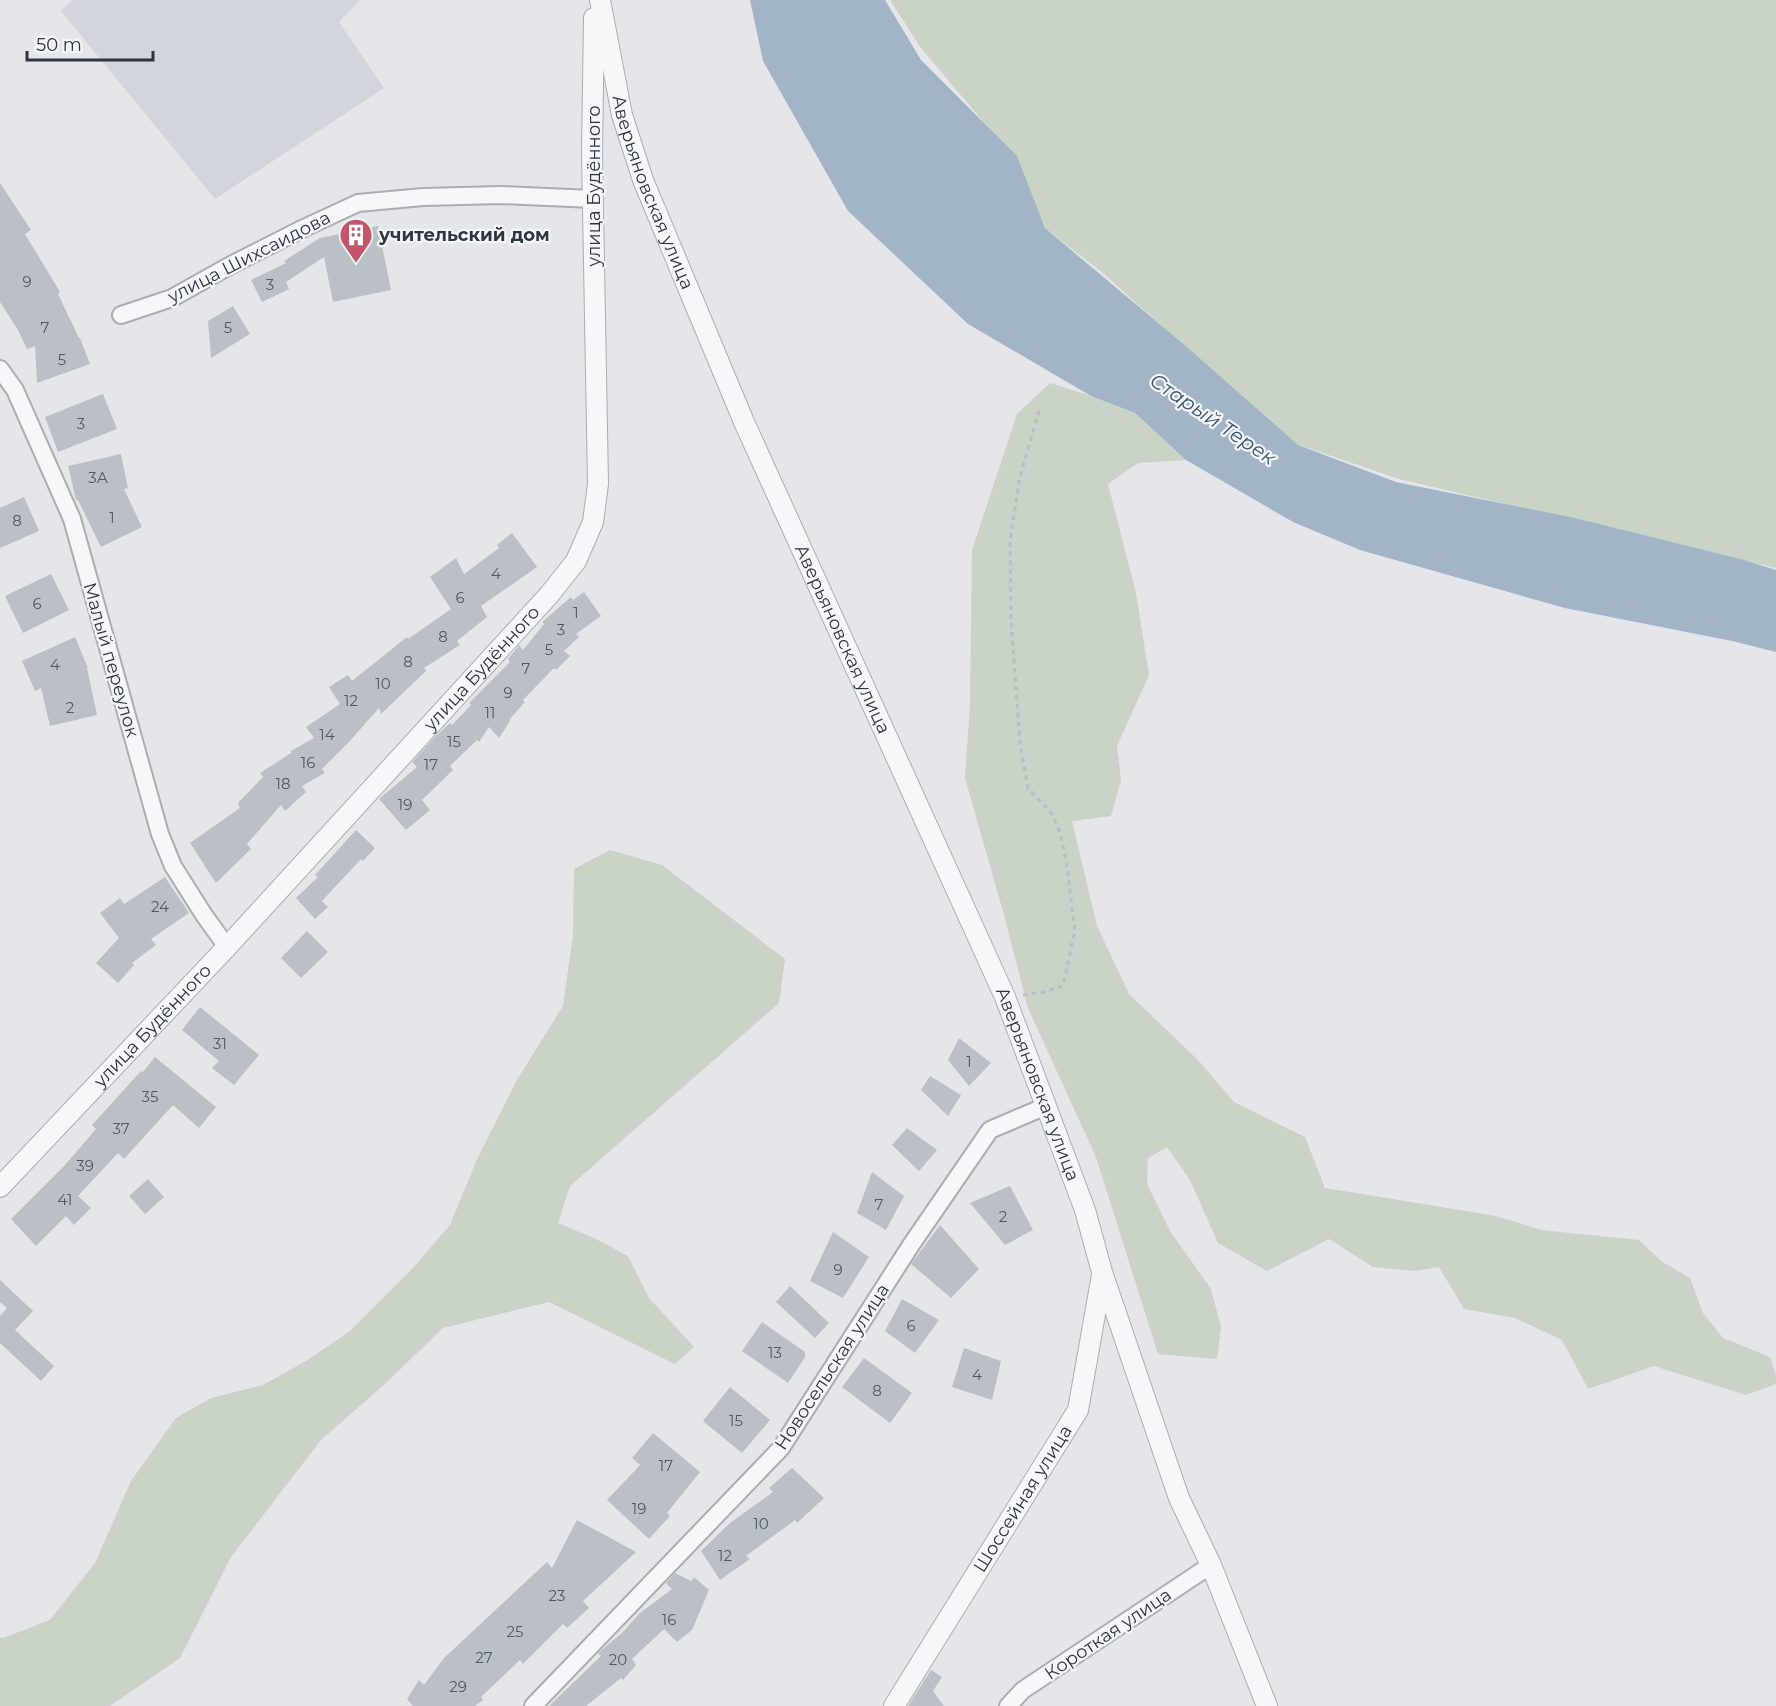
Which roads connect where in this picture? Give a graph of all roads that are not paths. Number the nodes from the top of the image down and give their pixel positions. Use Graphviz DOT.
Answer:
graph roads {
  1 [pos="594,0"];
  2 [pos="600,0"];
  3 [pos="593,199"];
  4 [pos="121,315"];
  5 [pos="0,369"];
  6 [pos="227,947"];
  7 [pos="1046,1106"];
  8 [pos="0,1187"];
  9 [pos="1102,1272"];
  10 [pos="1211,1565"];
  11 [pos="533,1706"];
  12 [pos="894,1706"];
  13 [pos="1008,1706"];
  14 [pos="1267,1706"];
  1 -- 3 [label="street, улица Будённого"];
  2 -- 7 [label="street, Аверьяновская улица"];
  3 -- 4 [label="street, улица Шихсаидова"];
  3 -- 6 [label="street, улица Будённого"];
  5 -- 6 [label="street, Малый переулок"];
  6 -- 8 [label="street, улица Будённого"];
  7 -- 9 [label="street, Аверьяновская улица"];
  7 -- 11 [label="street, Новосельская улица"];
  9 -- 10 [label="street, Аверьяновская улица"];
  9 -- 12 [label="street, Шоссейная улица"];
  10 -- 13 [label="street, Короткая улица"];
  10 -- 14 [label="street, Аверьяновская улица"];
}
